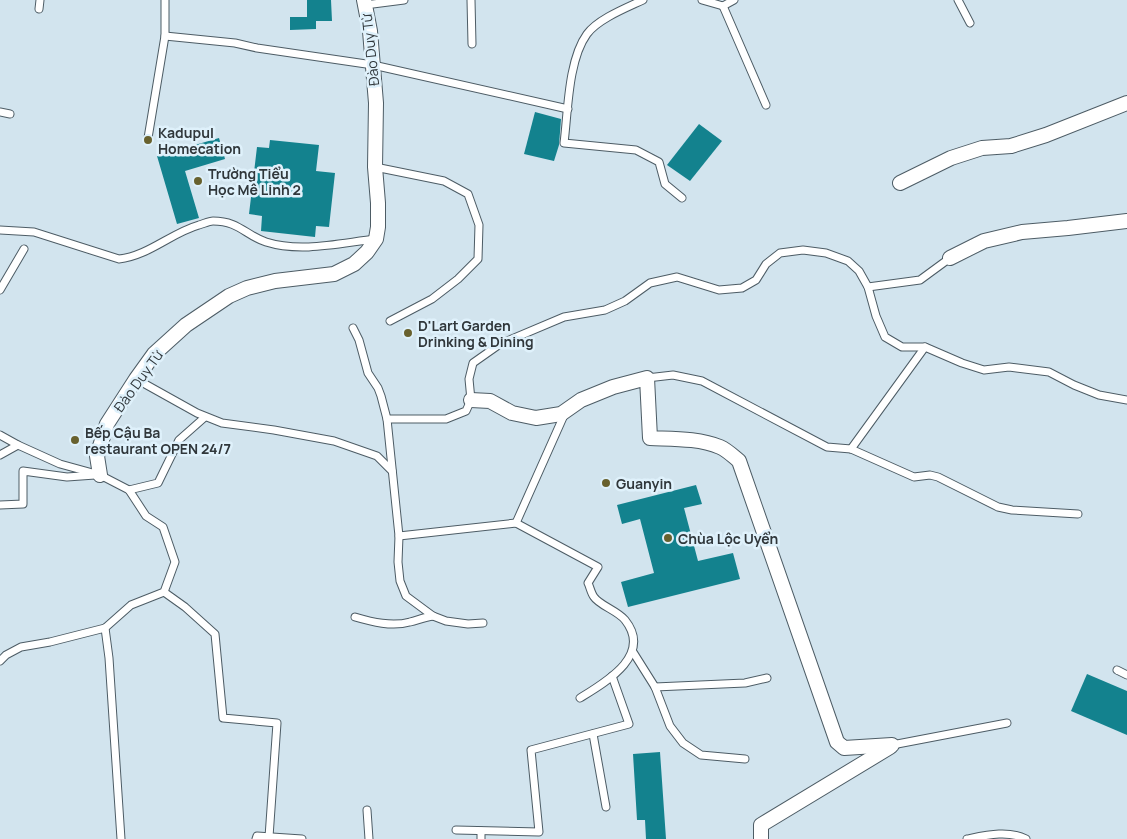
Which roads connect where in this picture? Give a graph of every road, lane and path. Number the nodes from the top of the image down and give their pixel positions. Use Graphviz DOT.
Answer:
graph roads {
  1 [pos="40,0"];
  2 [pos="165,0"];
  3 [pos="404,0"];
  4 [pos="471,0"];
  5 [pos="643,0"];
  6 [pos="702,0"];
  7 [pos="734,0"];
  8 [pos="958,0"];
  9 [pos="365,3"];
  10 [pos="723,6"];
  11 [pos="39,9"];
  12 [pos="970,23"];
  13 [pos="165,36"];
  14 [pos="472,44"];
  15 [pos="373,65"];
  16 [pos="1127,103"];
  17 [pos="766,105"];
  18 [pos="568,110"];
  19 [pos="0,112"];
  20 [pos="10,114"];
  21 [pos="148,138"];
  22 [pos="375,166"];
  23 [pos="900,183"];
  24 [pos="682,198"];
  25 [pos="1127,221"];
  26 [pos="0,230"];
  27 [pos="376,239"];
  28 [pos="24,249"];
  29 [pos="950,258"];
  30 [pos="868,287"];
  31 [pos="0,290"];
  32 [pos="390,321"];
  33 [pos="352,328"];
  34 [pos="925,347"];
  35 [pos="647,378"];
  36 [pos="136,379"];
  37 [pos="471,400"];
  38 [pos="1127,400"];
  39 [pos="566,410"];
  40 [pos="205,417"];
  41 [pos="387,419"];
  42 [pos="0,435"];
  43 [pos="18,445"];
  44 [pos="851,449"];
  45 [pos="0,455"];
  46 [pos="392,472"];
  47 [pos="100,475"];
  48 [pos="129,490"];
  49 [pos="0,505"];
  50 [pos="1078,514"];
  51 [pos="516,523"];
  52 [pos="399,536"];
  53 [pos="164,592"];
  54 [pos="433,616"];
  55 [pos="355,617"];
  56 [pos="483,623"];
  57 [pos="105,628"];
  58 [pos="633,652"];
  59 [pos="0,661"];
  60 [pos="1117,670"];
  61 [pos="1127,675"];
  62 [pos="612,676"];
  63 [pos="767,678"];
  64 [pos="655,688"];
  65 [pos="580,698"];
  66 [pos="1006,723"];
  67 [pos="593,734"];
  68 [pos="892,745"];
  69 [pos="745,759"];
  70 [pos="606,807"];
  71 [pos="367,810"];
  72 [pos="456,830"];
  73 [pos="481,835"];
  74 [pos="269,837"];
  75 [pos="121,839"];
  76 [pos="256,839"];
  77 [pos="302,839"];
  78 [pos="369,839"];
  79 [pos="760,839"];
  80 [pos="967,839"];
  81 [pos="1026,839"];
  1 -- 11 [label="lane"];
  2 -- 13 [label="lane"];
  3 -- 9 [label="lane"];
  4 -- 14 [label="lane"];
  5 -- 18 [label="lane"];
  6 -- 10 [label="lane"];
  7 -- 10 [label="lane"];
  8 -- 12 [label="lane"];
  9 -- 15 [label="street, Đào Duy Từ"];
  10 -- 17 [label="lane"];
  13 -- 15 [label="lane"];
  13 -- 21 [label="lane"];
  15 -- 18 [label="lane"];
  15 -- 22 [label="street, Đào Duy Từ"];
  16 -- 23 [label="street"];
  18 -- 24 [label="lane"];
  19 -- 20 [label="lane"];
  22 -- 27 [label="street, Đào Duy Từ"];
  22 -- 32 [label="lane"];
  25 -- 29 [label="street"];
  26 -- 27 [label="lane"];
  27 -- 36 [label="street, Đào Duy Từ"];
  28 -- 31 [label="lane"];
  29 -- 30 [label="lane"];
  30 -- 34 [label="lane"];
  30 -- 37 [label="lane"];
  33 -- 41 [label="lane"];
  34 -- 38 [label="lane"];
  34 -- 44 [label="lane"];
  35 -- 39 [label="street"];
  35 -- 44 [label="lane"];
  35 -- 68 [label="street"];
  36 -- 40 [label="lane"];
  36 -- 47 [label="street, Đào Duy Từ"];
  37 -- 39 [label="street"];
  37 -- 41 [label="lane"];
  39 -- 51 [label="lane"];
  40 -- 46 [label="lane"];
  40 -- 48 [label="lane"];
  41 -- 46 [label="lane"];
  42 -- 43 [label="lane"];
  43 -- 45 [label="lane"];
  43 -- 47 [label="lane"];
  44 -- 50 [label="lane"];
  46 -- 52 [label="lane"];
  47 -- 48 [label="lane"];
  47 -- 49 [label="lane"];
  48 -- 53 [label="lane"];
  51 -- 52 [label="lane"];
  51 -- 58 [label="lane"];
  52 -- 54 [label="lane"];
  53 -- 57 [label="lane"];
  53 -- 74 [label="lane"];
  54 -- 55 [label="lane"];
  54 -- 56 [label="lane"];
  57 -- 59 [label="lane"];
  57 -- 75 [label="lane"];
  58 -- 62 [label="lane"];
  58 -- 64 [label="lane"];
  60 -- 61 [label="lane"];
  62 -- 65 [label="lane"];
  62 -- 67 [label="lane"];
  63 -- 64 [label="lane"];
  64 -- 69 [label="lane"];
  66 -- 68 [label="lane"];
  67 -- 70 [label="lane"];
  67 -- 73 [label="lane"];
  68 -- 79 [label="street"];
  71 -- 78 [label="lane"];
  72 -- 73 [label="lane"];
  74 -- 76 [label="lane"];
  74 -- 77 [label="lane"];
  80 -- 81 [label="lane"];
}
